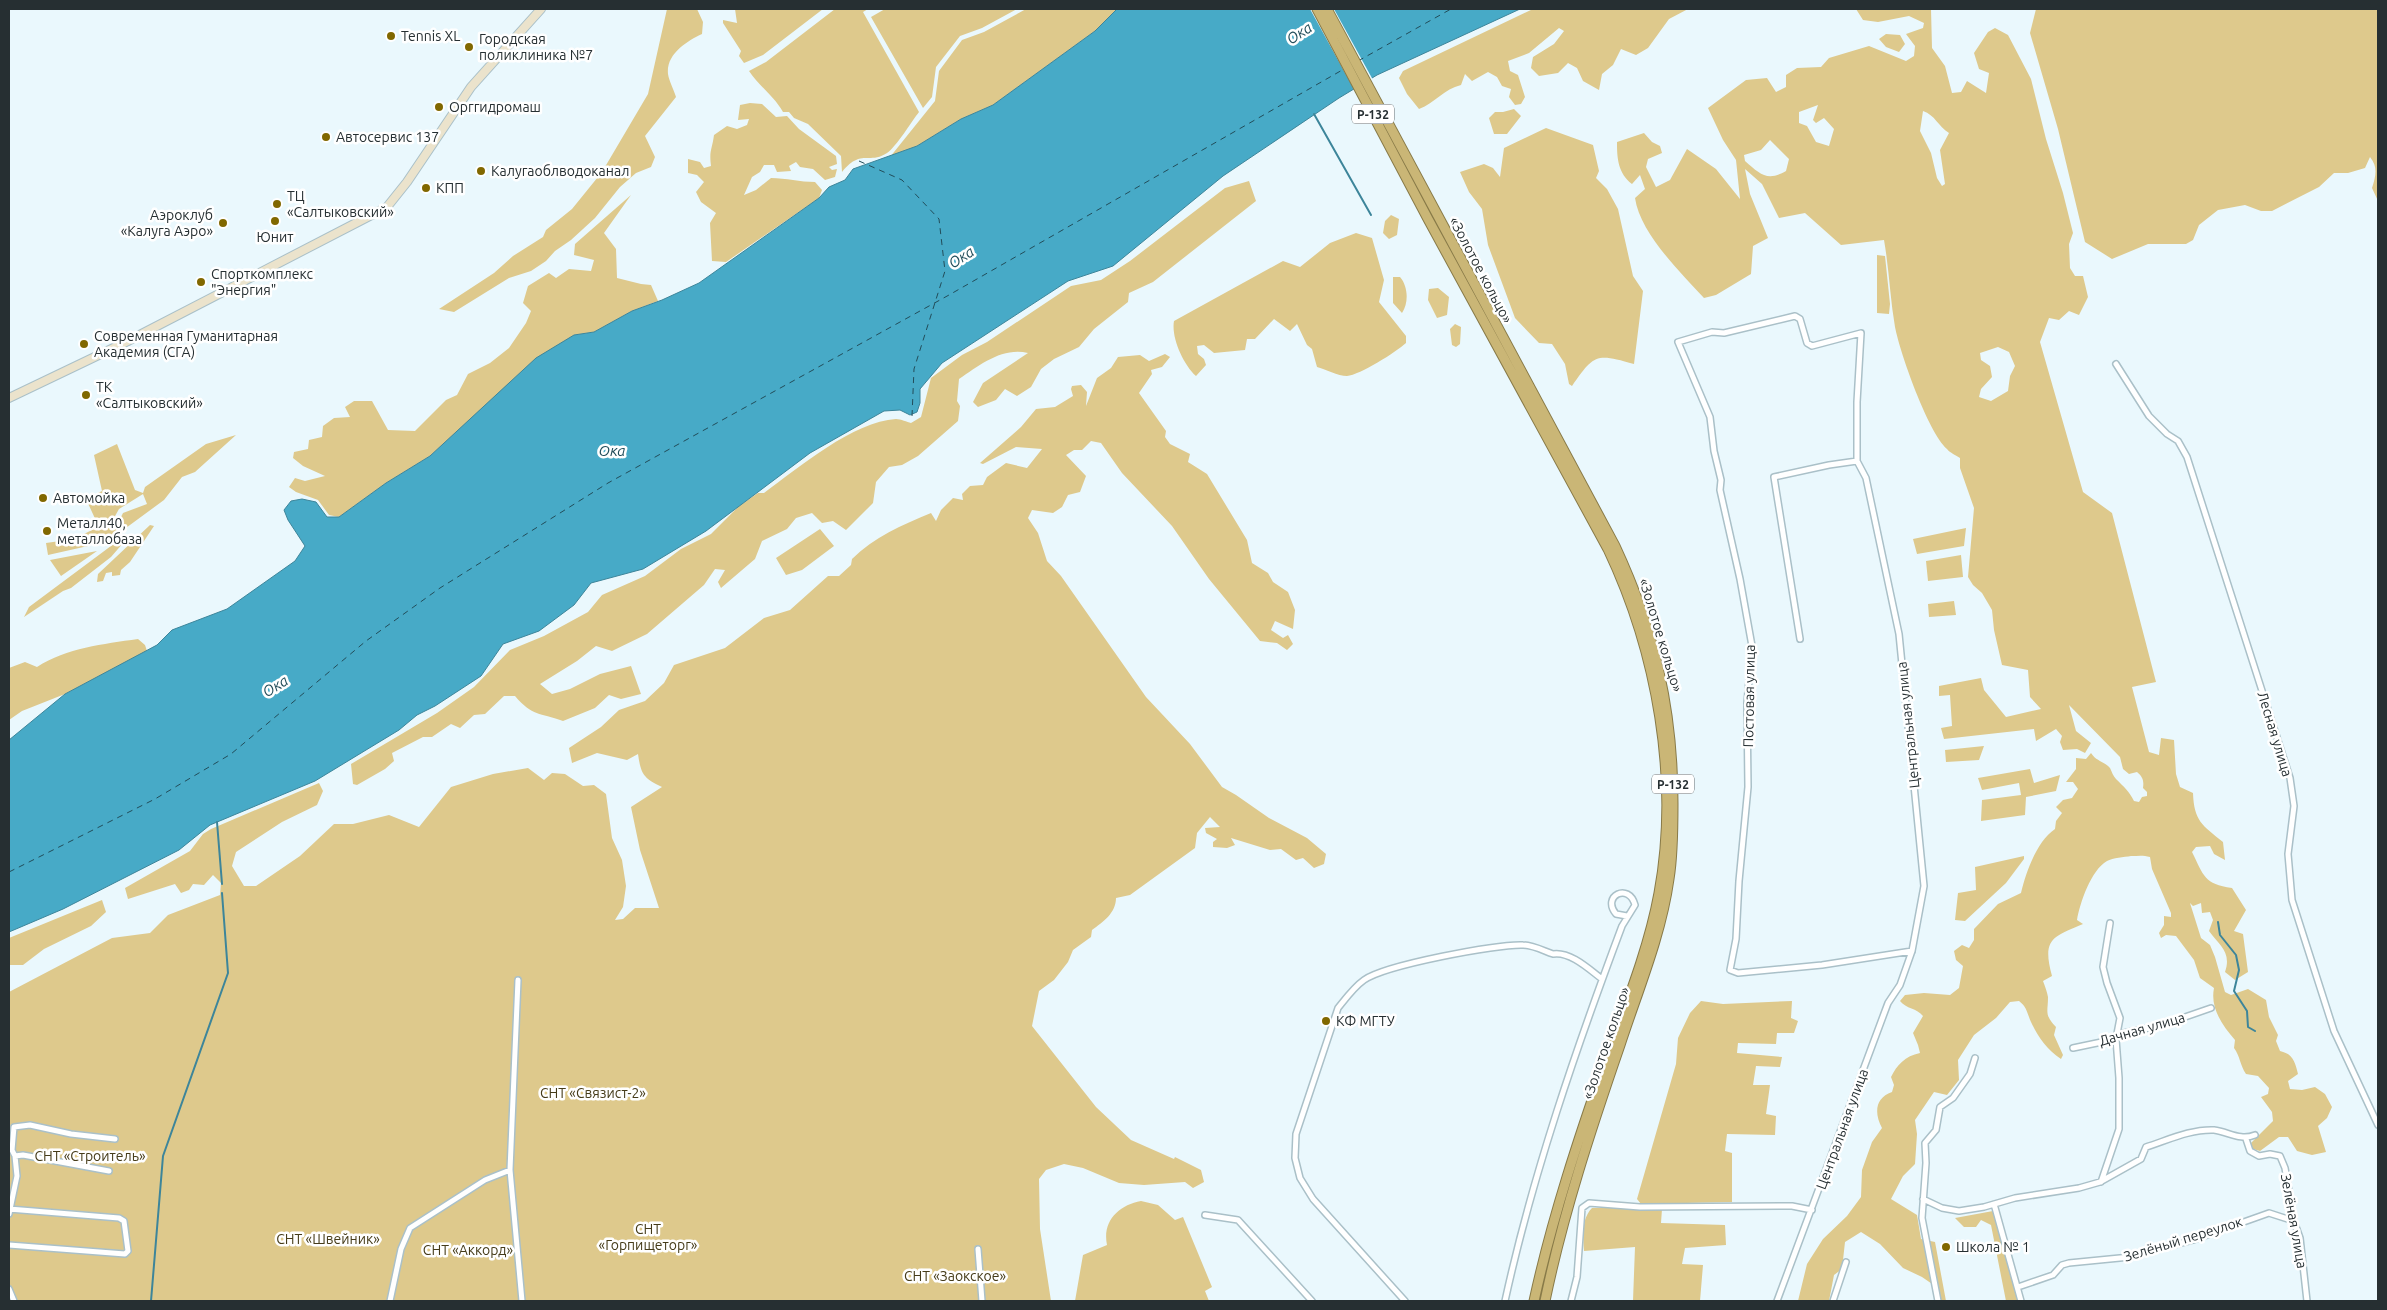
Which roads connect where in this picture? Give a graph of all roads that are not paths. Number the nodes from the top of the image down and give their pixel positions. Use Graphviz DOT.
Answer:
graph roads {
  1 [pos="541,9"];
  2 [pos="1317,9"];
  3 [pos="1327,9"];
  4 [pos="1432,217"];
  5 [pos="1678,342"];
  6 [pos="2116,364"];
  7 [pos="9,398"];
  8 [pos="1858,461"];
  9 [pos="1800,639"];
  10 [pos="1616,914"];
  11 [pos="1627,916"];
  12 [pos="2110,923"];
  13 [pos="1622,926"];
  14 [pos="1912,951"];
  15 [pos="1602,979"];
  16 [pos="518,980"];
  17 [pos="2211,1008"];
  18 [pos="2116,1039"];
  19 [pos="2073,1048"];
  20 [pos="1976,1058"];
  21 [pos="2378,1124"];
  22 [pos="2254,1135"];
  23 [pos="2246,1138"];
  24 [pos="114,1139"];
  25 [pos="15,1156"];
  26 [pos="510,1170"];
  27 [pos="109,1171"];
  28 [pos="2100,1182"];
  29 [pos="1924,1200"];
  30 [pos="1994,1204"];
  31 [pos="1812,1210"];
  32 [pos="9,1211"];
  33 [pos="1205,1216"];
  34 [pos="2294,1221"];
  35 [pos="9,1245"];
  36 [pos="978,1249"];
  37 [pos="1846,1262"];
  38 [pos="2018,1287"];
  39 [pos="9,1289"];
  40 [pos="14,1301"];
  41 [pos="390,1301"];
  42 [pos="522,1301"];
  43 [pos="982,1301"];
  44 [pos="1312,1301"];
  45 [pos="1405,1301"];
  46 [pos="1505,1301"];
  47 [pos="1534,1301"];
  48 [pos="1545,1301"];
  49 [pos="1571,1301"];
  50 [pos="1777,1301"];
  51 [pos="1833,1301"];
  52 [pos="1938,1301"];
  53 [pos="2021,1301"];
  54 [pos="2307,1301"];
  1 -- 7 [label="main road"];
  2 -- 4 [label="highway, Р-132"];
  3 -- 4 [label="highway, Р-132"];
  4 -- 47 [label="highway, «Золотое кольцо» / Р-132"];
  4 -- 48 [label="highway, «Золотое кольцо» / Р-132"];
  5 -- 8 [label="street, Центральная улица"];
  5 -- 14 [label="street, Постовая улица"];
  6 -- 21 [label="street, Лесная улица"];
  8 -- 9 [label="street"];
  8 -- 14 [label="street, Центральная улица"];
  10 -- 11 [label="street"];
  10 -- 11 [label="street"];
  10 -- 13 [label="street"];
  11 -- 13 [label="street"];
  12 -- 18 [label="street"];
  13 -- 15 [label="street"];
  14 -- 31 [label="street, Центральная улица"];
  15 -- 45 [label="street"];
  15 -- 46 [label="street"];
  16 -- 26 [label="street"];
  17 -- 18 [label="street, Дачная улица"];
  18 -- 19 [label="street, Дачная улица"];
  18 -- 28 [label="street"];
  20 -- 29 [label="street"];
  22 -- 23 [label="street"];
  23 -- 28 [label="street"];
  23 -- 34 [label="street, Зелёная улица"];
  24 -- 25 [label="street"];
  25 -- 27 [label="street"];
  25 -- 32 [label="street"];
  26 -- 41 [label="street"];
  26 -- 42 [label="street"];
  28 -- 30 [label="street"];
  29 -- 30 [label="street"];
  29 -- 52 [label="street"];
  30 -- 38 [label="street"];
  31 -- 49 [label="street"];
  31 -- 50 [label="street, Центральная улица"];
  32 -- 35 [label="street"];
  33 -- 44 [label="street"];
  34 -- 38 [label="street, Зелёный переулок"];
  34 -- 54 [label="street, Зелёная улица"];
  36 -- 43 [label="street"];
  37 -- 51 [label="street"];
  38 -- 53 [label="street"];
  39 -- 40 [label="street"];
}
